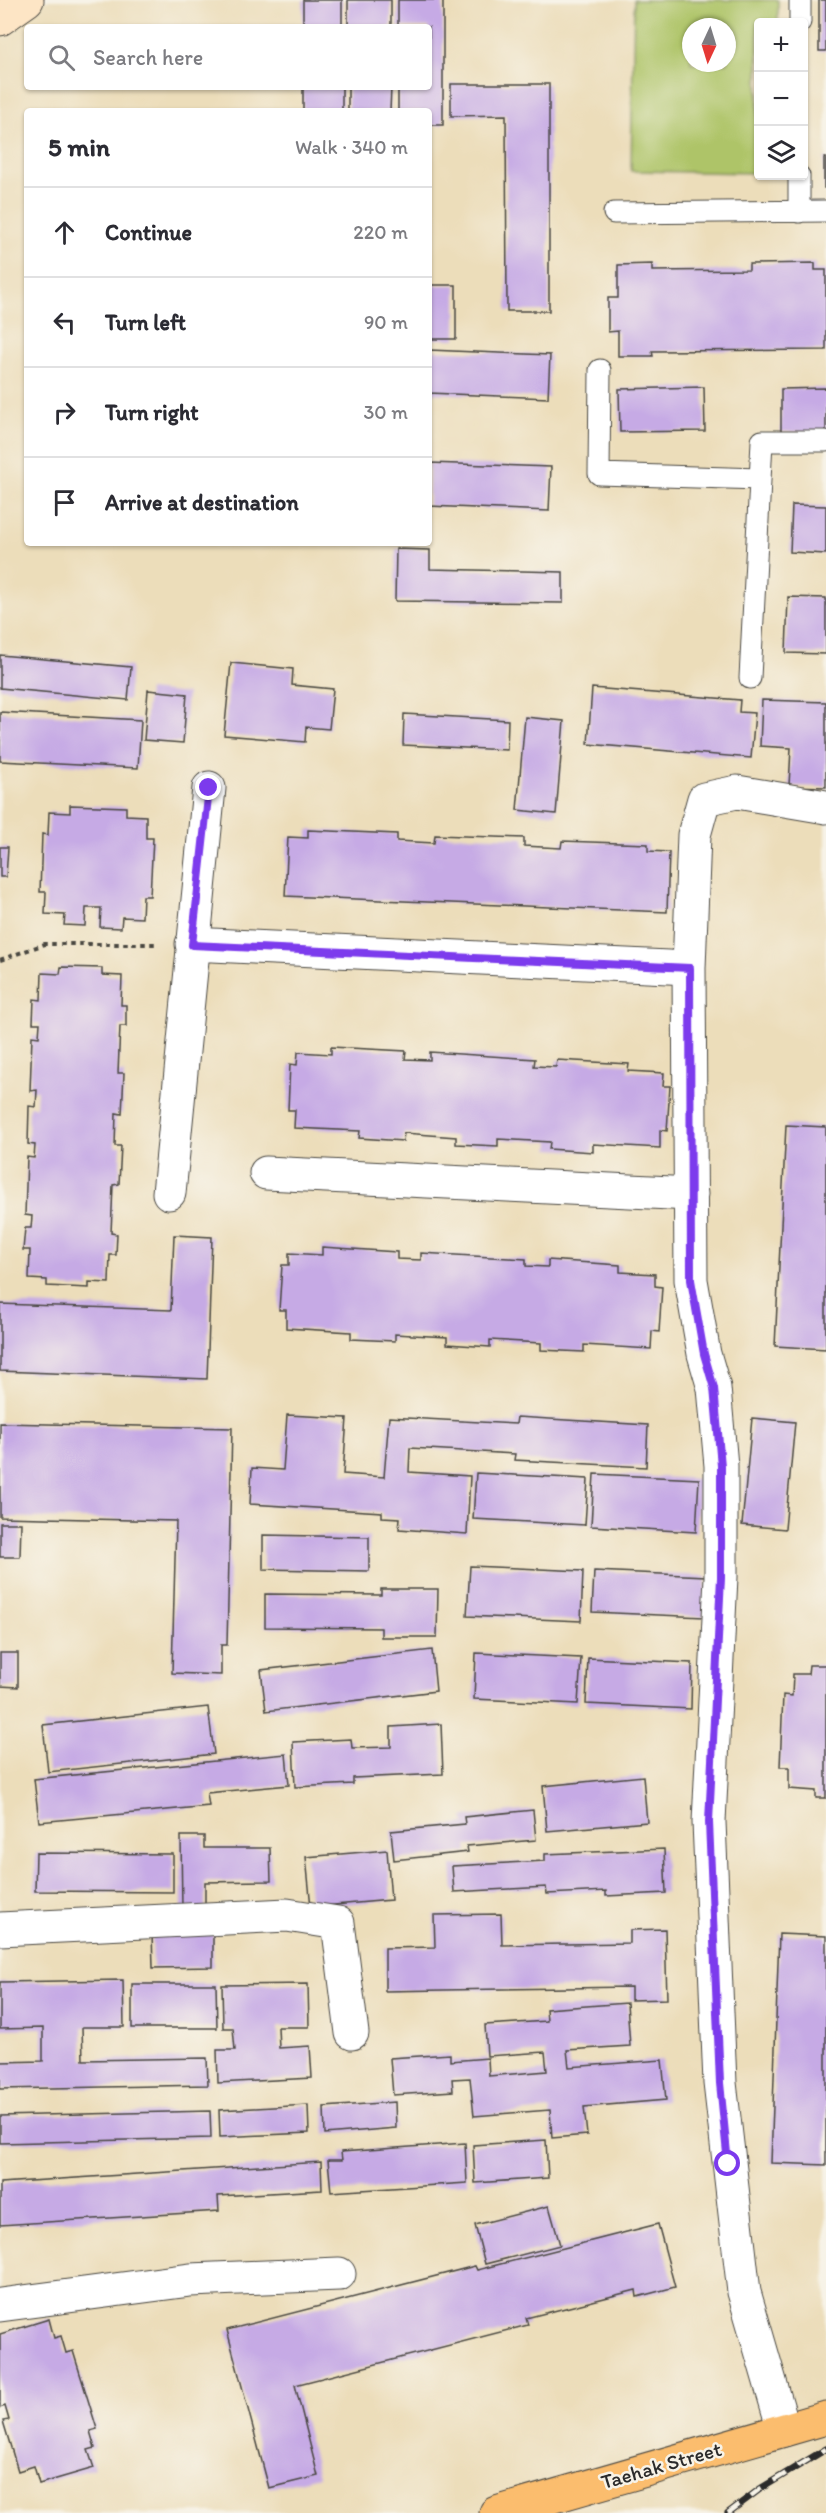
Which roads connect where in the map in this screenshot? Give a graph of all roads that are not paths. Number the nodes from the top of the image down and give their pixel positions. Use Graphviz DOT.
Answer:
graph roads {
  1 [pos="27,0"];
  2 [pos="800,0"];
  3 [pos="800,18"];
  4 [pos="0,19"];
  5 [pos="799,180"];
  6 [pos="826,211"];
  7 [pos="799,212"];
  8 [pos="614,213"];
  9 [pos="600,370"];
  10 [pos="826,441"];
  11 [pos="760,479"];
  12 [pos="750,678"];
  13 [pos="209,788"];
  14 [pos="826,807"];
  15 [pos="192,945"];
  16 [pos="690,968"];
  17 [pos="267,1173"];
  18 [pos="169,1193"];
  19 [pos="690,1194"];
  20 [pos="0,1929"];
  21 [pos="352,2033"];
  22 [pos="339,2274"];
  23 [pos="0,2305"];
  24 [pos="826,2418"];
  25 [pos="784,2430"];
  26 [pos="496,2513"];
  1 -- 4 [label="street"];
  2 -- 3 [label="lane"];
  5 -- 7 [label="lane"];
  6 -- 7 [label="lane"];
  7 -- 8 [label="lane"];
  9 -- 11 [label="lane"];
  10 -- 11 [label="lane"];
  11 -- 12 [label="lane"];
  13 -- 15 [label="street"];
  14 -- 16 [label="street"];
  15 -- 16 [label="street"];
  15 -- 18 [label="street"];
  16 -- 19 [label="street"];
  17 -- 19 [label="street"];
  19 -- 25 [label="street"];
  20 -- 21 [label="street"];
  22 -- 23 [label="street"];
  24 -- 25 [label="main road, Taehak Street"];
  25 -- 26 [label="main road, Taehak Street"];
}
